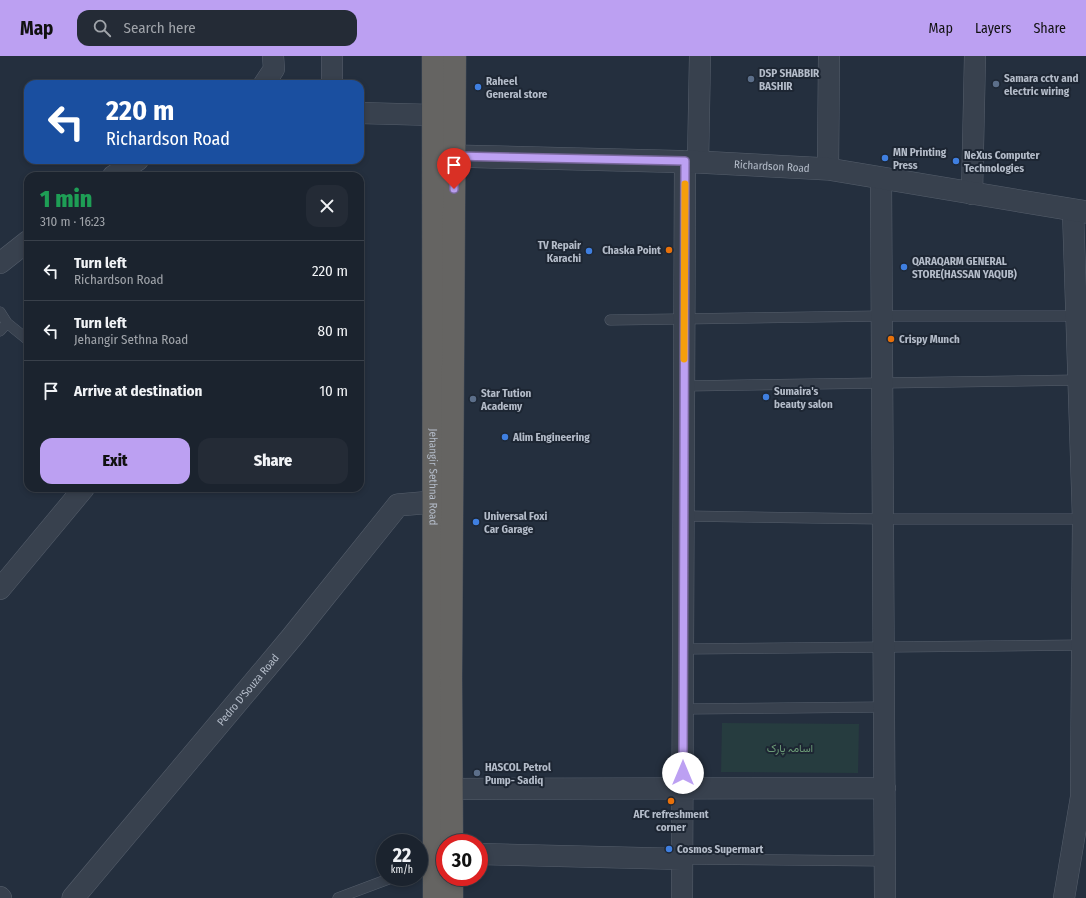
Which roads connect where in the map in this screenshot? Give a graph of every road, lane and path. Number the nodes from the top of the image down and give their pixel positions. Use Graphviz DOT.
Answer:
graph roads {
  1 [pos="273,56"];
  2 [pos="332,56"];
  3 [pos="433,56"];
  4 [pos="454,56"];
  5 [pos="700,56"];
  6 [pos="829,56"];
  7 [pos="975,56"];
  8 [pos="267,80"];
  9 [pos="332,80"];
  10 [pos="364,113"];
  11 [pos="433,115"];
  12 [pos="454,156"];
  13 [pos="692,161"];
  14 [pos="132,164"];
  15 [pos="828,169"];
  16 [pos="119,172"];
  17 [pos="881,178"];
  18 [pos="972,194"];
  19 [pos="1080,212"];
  20 [pos="24,244"];
  21 [pos="0,263"];
  22 [pos="0,312"];
  23 [pos="882,316"];
  24 [pos="1082,316"];
  25 [pos="684,319"];
  26 [pos="610,320"];
  27 [pos="7,323"];
  28 [pos="0,331"];
  29 [pos="24,337"];
  30 [pos="1083,380"];
  31 [pos="882,384"];
  32 [pos="684,386"];
  33 [pos="81,492"];
  34 [pos="433,502"];
  35 [pos="684,516"];
  36 [pos="883,519"];
  37 [pos="1085,519"];
  38 [pos="0,589"];
  39 [pos="1084,645"];
  40 [pos="884,647"];
  41 [pos="683,649"];
  42 [pos="884,707"];
  43 [pos="683,709"];
  44 [pos="885,788"];
  45 [pos="452,789"];
  46 [pos="683,789"];
  47 [pos="1083,797"];
  48 [pos="427,834"];
  49 [pos="452,834"];
  50 [pos="488,854"];
  51 [pos="682,860"];
  52 [pos="885,861"];
  53 [pos="428,873"];
  54 [pos="376,884"];
  55 [pos="452,886"];
  56 [pos="73,898"];
  57 [pos="338,898"];
  58 [pos="434,898"];
  59 [pos="452,898"];
  60 [pos="682,898"];
  61 [pos="885,898"];
  62 [pos="1064,898"];
  1 -- 8 [label="street"];
  2 -- 9 [label="street"];
  3 -- 11 [label="highway, Jehangir Sethna Road"];
  4 -- 12 [label="highway, Jehangir Sethna Road"];
  5 -- 13 [label="street"];
  6 -- 15 [label="street"];
  7 -- 18 [label="street"];
  10 -- 11 [label="street"];
  11 -- 34 [label="highway, Jehangir Sethna Road"];
  12 -- 13 [label="street, Richardson Road"];
  12 -- 45 [label="highway, Jehangir Sethna Road"];
  13 -- 15 [label="street, Richardson Road"];
  13 -- 25 [label="street"];
  14 -- 16 [label="street"];
  15 -- 17 [label="street, Richardson Road"];
  17 -- 18 [label="street, Richardson Road"];
  17 -- 23 [label="street"];
  18 -- 19 [label="street, Richardson Road"];
  19 -- 24 [label="street"];
  20 -- 21 [label="street"];
  22 -- 27 [label="lane"];
  23 -- 24 [label="lane"];
  23 -- 25 [label="lane"];
  23 -- 31 [label="street"];
  24 -- 30 [label="street"];
  25 -- 26 [label="lane"];
  25 -- 32 [label="street"];
  27 -- 28 [label="lane"];
  27 -- 29 [label="lane"];
  30 -- 31 [label="lane"];
  30 -- 37 [label="street"];
  31 -- 32 [label="lane"];
  31 -- 36 [label="street"];
  32 -- 35 [label="street"];
  33 -- 38 [label="street"];
  34 -- 48 [label="highway, Jehangir Sethna Road"];
  34 -- 56 [label="street, Pedro D'Souza Road"];
  35 -- 36 [label="lane"];
  35 -- 41 [label="street"];
  36 -- 37 [label="lane"];
  36 -- 40 [label="street"];
  37 -- 39 [label="street"];
  39 -- 40 [label="lane"];
  39 -- 47 [label="street"];
  40 -- 41 [label="lane"];
  40 -- 42 [label="street"];
  41 -- 43 [label="street"];
  42 -- 43 [label="lane"];
  42 -- 44 [label="street"];
  43 -- 46 [label="street"];
  44 -- 46 [label="street"];
  44 -- 52 [label="street"];
  45 -- 46 [label="street"];
  45 -- 49 [label="highway, Jehangir Sethna Road"];
  46 -- 51 [label="street"];
  47 -- 62 [label="street"];
  50 -- 51 [label="street"];
  51 -- 52 [label="lane"];
  51 -- 60 [label="street"];
  52 -- 61 [label="street"];
  53 -- 58 [label="highway, Jehangir Sethna Road"];
  54 -- 57 [label="lane"];
  55 -- 59 [label="highway"];
}
